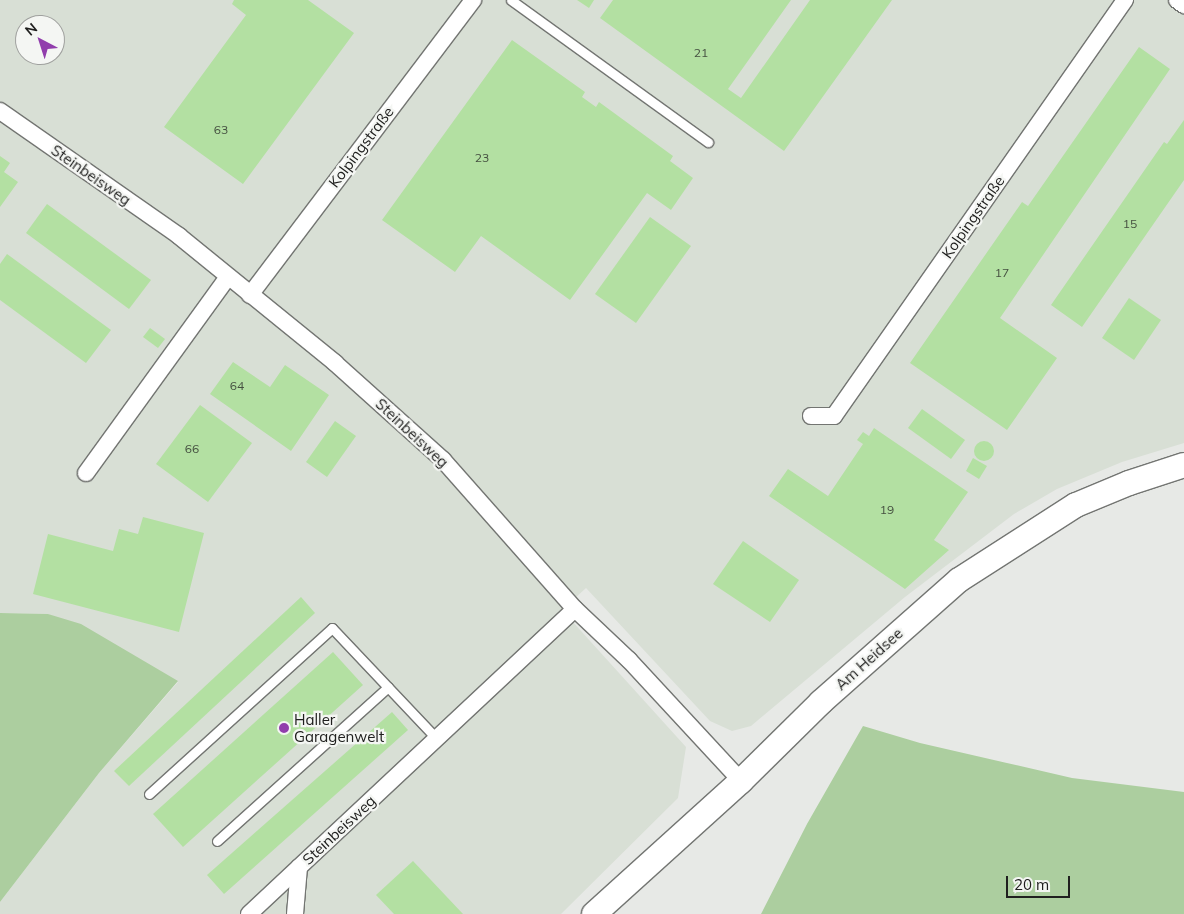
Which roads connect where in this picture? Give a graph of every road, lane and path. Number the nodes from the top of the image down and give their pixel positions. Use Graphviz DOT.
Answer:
graph roads {
  1 [pos="472,0"];
  2 [pos="511,0"];
  3 [pos="1124,0"];
  4 [pos="1178,0"];
  5 [pos="1184,5"];
  6 [pos="0,112"];
  7 [pos="708,142"];
  8 [pos="228,277"];
  9 [pos="250,295"];
  10 [pos="811,416"];
  11 [pos="1184,465"];
  12 [pos="86,473"];
  13 [pos="576,609"];
  14 [pos="388,688"];
  15 [pos="437,739"];
  16 [pos="741,781"];
  17 [pos="149,794"];
  18 [pos="217,841"];
  19 [pos="299,867"];
  20 [pos="249,914"];
  21 [pos="295,914"];
  22 [pos="594,914"];
  1 -- 9 [label="street, Kolpingstraße"];
  2 -- 7 [label="lane"];
  3 -- 10 [label="street, Kolpingstraße"];
  4 -- 5 [label="street"];
  6 -- 8 [label="street, Steinbeisweg"];
  8 -- 9 [label="street, Steinbeisweg"];
  8 -- 12 [label="street"];
  9 -- 13 [label="street, Steinbeisweg"];
  11 -- 16 [label="main road, Am Heidsee"];
  13 -- 15 [label="street, Steinbeisweg"];
  13 -- 16 [label="street, Steinbeisweg"];
  14 -- 15 [label="lane"];
  14 -- 17 [label="lane"];
  14 -- 18 [label="lane"];
  15 -- 19 [label="street, Steinbeisweg"];
  16 -- 22 [label="main road, Am Heidsee"];
  19 -- 20 [label="street, Steinbeisweg"];
  19 -- 21 [label="street, Steinbeisweg"];
}
